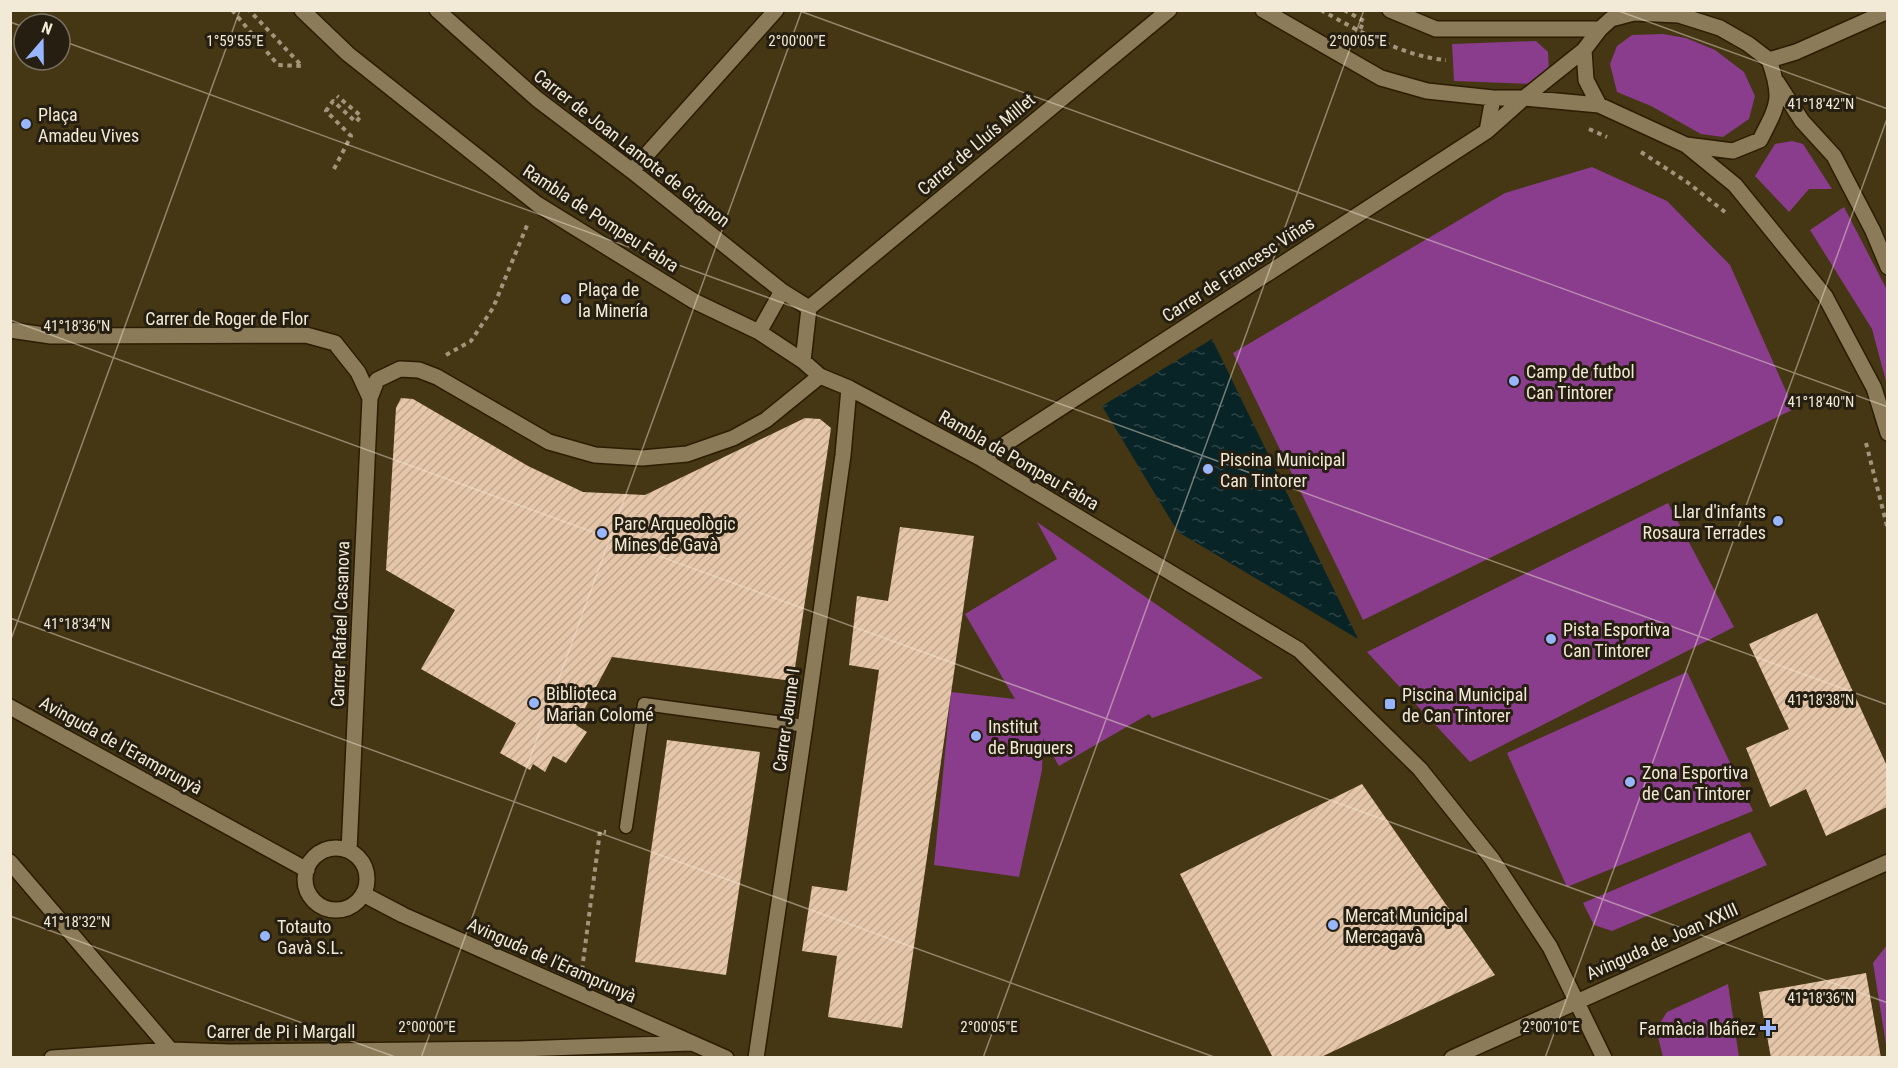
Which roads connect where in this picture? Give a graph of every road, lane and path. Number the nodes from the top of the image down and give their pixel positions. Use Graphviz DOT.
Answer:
graph roads {
  1 [pos="232,10"];
  2 [pos="249,10"];
  3 [pos="302,10"];
  4 [pos="776,10"];
  5 [pos="1169,10"];
  6 [pos="1263,10"];
  7 [pos="1321,10"];
  8 [pos="1344,10"];
  9 [pos="1390,10"];
  10 [pos="1887,11"];
  11 [pos="444,13"];
  12 [pos="1677,13"];
  13 [pos="1609,20"];
  14 [pos="1359,32"];
  15 [pos="1584,50"];
  16 [pos="1347,58"];
  17 [pos="1446,60"];
  18 [pos="1769,60"];
  19 [pos="1777,82"];
  20 [pos="337,96"];
  21 [pos="1493,98"];
  22 [pos="1524,98"];
  23 [pos="1599,105"];
  24 [pos="1581,126"];
  25 [pos="1487,131"];
  26 [pos="1609,138"];
  27 [pos="1686,145"];
  28 [pos="1637,149"];
  29 [pos="334,169"];
  30 [pos="632,171"];
  31 [pos="1729,215"];
  32 [pos="524,232"];
  33 [pos="1886,261"];
  34 [pos="782,291"];
  35 [pos="809,308"];
  36 [pos="10,330"];
  37 [pos="759,332"];
  38 [pos="471,341"];
  39 [pos="803,362"];
  40 [pos="820,376"];
  41 [pos="849,388"];
  42 [pos="369,398"];
  43 [pos="1887,433"];
  44 [pos="1864,437"];
  45 [pos="982,459"];
  46 [pos="1887,530"];
  47 [pos="10,707"];
  48 [pos="805,726"];
  49 [pos="626,827"];
  50 [pos="349,851"];
  51 [pos="10,862"];
  52 [pos="1887,862"];
  53 [pos="307,870"];
  54 [pos="363,894"];
  55 [pos="579,993"];
  56 [pos="1575,1002"];
  57 [pos="691,1043"];
  58 [pos="174,1054"];
  59 [pos="52,1058"];
  60 [pos="726,1058"];
  61 [pos="756,1058"];
  62 [pos="1452,1058"];
  63 [pos="1604,1058"];
  1 -- 2 [label="path"];
  3 -- 37 [label="street, Rambla de Pompeu Fabra"];
  4 -- 30 [label="street"];
  5 -- 35 [label="street, Carrer de Lluís Millet"];
  6 -- 16 [label="street"];
  7 -- 14 [label="path"];
  8 -- 14 [label="path"];
  9 -- 13 [label="street"];
  10 -- 18 [label="street"];
  11 -- 30 [label="street, Carrer de Joan Lamote de Grignon"];
  12 -- 13 [label="street"];
  12 -- 18 [label="street"];
  13 -- 15 [label="street"];
  14 -- 16 [label="path"];
  14 -- 17 [label="path"];
  15 -- 22 [label="street, Carrer de Francesc Viñas"];
  15 -- 23 [label="street"];
  16 -- 21 [label="street"];
  18 -- 19 [label="street"];
  19 -- 27 [label="street"];
  19 -- 33 [label="street"];
  20 -- 29 [label="path"];
  21 -- 22 [label="street"];
  21 -- 25 [label="street"];
  22 -- 23 [label="street"];
  22 -- 25 [label="street, Carrer de Francesc Viñas"];
  23 -- 27 [label="street"];
  24 -- 26 [label="path"];
  25 -- 45 [label="street, Carrer de Francesc Viñas"];
  27 -- 43 [label="street"];
  28 -- 31 [label="path"];
  30 -- 34 [label="street, Carrer de Joan Lamote de Grignon"];
  32 -- 38 [label="path"];
  34 -- 35 [label="street, Carrer de Joan Lamote de Grignon"];
  34 -- 37 [label="street"];
  35 -- 39 [label="street"];
  36 -- 42 [label="street, Carrer de Roger de Flor"];
  37 -- 39 [label="street, Rambla de Pompeu Fabra"];
  39 -- 40 [label="street, Rambla de Pompeu Fabra"];
  40 -- 41 [label="street, Rambla de Pompeu Fabra"];
  40 -- 42 [label="street"];
  41 -- 45 [label="street, Rambla de Pompeu Fabra"];
  41 -- 48 [label="street, Carrer Jaume I"];
  42 -- 50 [label="street, Carrer Rafael Casanova"];
  44 -- 46 [label="path"];
  45 -- 56 [label="street, Rambla de Pompeu Fabra"];
  47 -- 53 [label="street, Avinguda de l'Eramprunyà"];
  48 -- 49 [label="lane"];
  48 -- 61 [label="street, Carrer Jaume I"];
  49 -- 55 [label="path"];
  50 -- 53 [label="street"];
  50 -- 54 [label="street"];
  51 -- 58 [label="street"];
  52 -- 56 [label="street, Avinguda de Joan XXIII"];
  53 -- 54 [label="street"];
  54 -- 55 [label="street, Avinguda de l'Eramprunyà"];
  55 -- 57 [label="street, Avinguda de l'Eramprunyà"];
  56 -- 62 [label="street, Avinguda de Joan XXIII"];
  56 -- 63 [label="street, Rambla de Pompeu Fabra"];
  57 -- 58 [label="street, Carrer de Pi i Margall"];
  57 -- 60 [label="street, Avinguda de l'Eramprunyà"];
  58 -- 59 [label="street, Carrer de Pi i Margall"];
}
